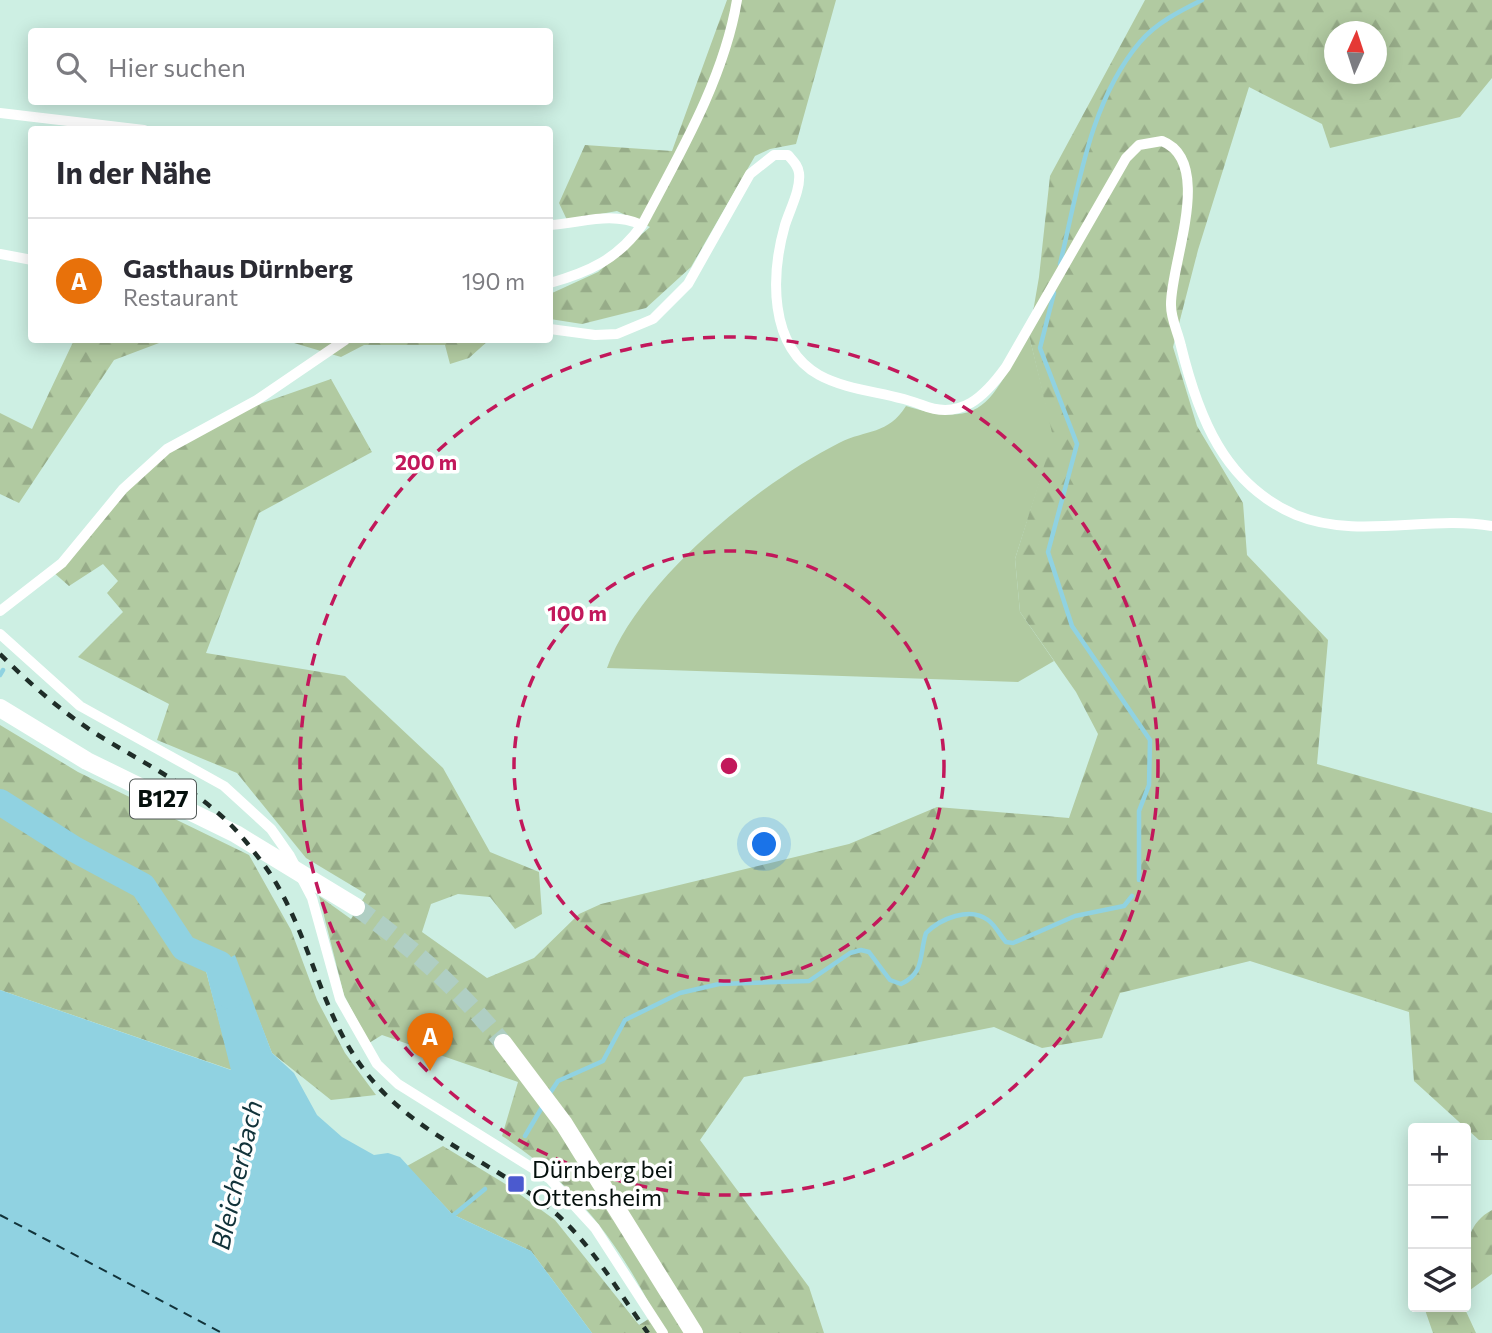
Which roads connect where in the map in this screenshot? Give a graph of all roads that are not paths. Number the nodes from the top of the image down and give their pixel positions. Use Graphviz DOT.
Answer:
graph roads {
  1 [pos="737,0"];
  2 [pos="0,113"];
  3 [pos="110,126"];
  4 [pos="553,225"];
  5 [pos="642,225"];
  6 [pos="0,254"];
  7 [pos="28,259"];
  8 [pos="553,282"];
  9 [pos="553,329"];
  10 [pos="341,343"];
  11 [pos="1492,526"];
  12 [pos="0,611"];
  13 [pos="0,634"];
  14 [pos="0,708"];
  15 [pos="356,907"];
  16 [pos="503,1043"];
  17 [pos="663,1333"];
  18 [pos="694,1333"];
  1 -- 5 [label="street"];
  2 -- 3 [label="street"];
  4 -- 5 [label="street"];
  5 -- 8 [label="street"];
  6 -- 7 [label="street"];
  9 -- 11 [label="street"];
  10 -- 12 [label="street"];
  13 -- 17 [label="street"];
  14 -- 15 [label="main road, B127"];
  16 -- 18 [label="main road"];
}
